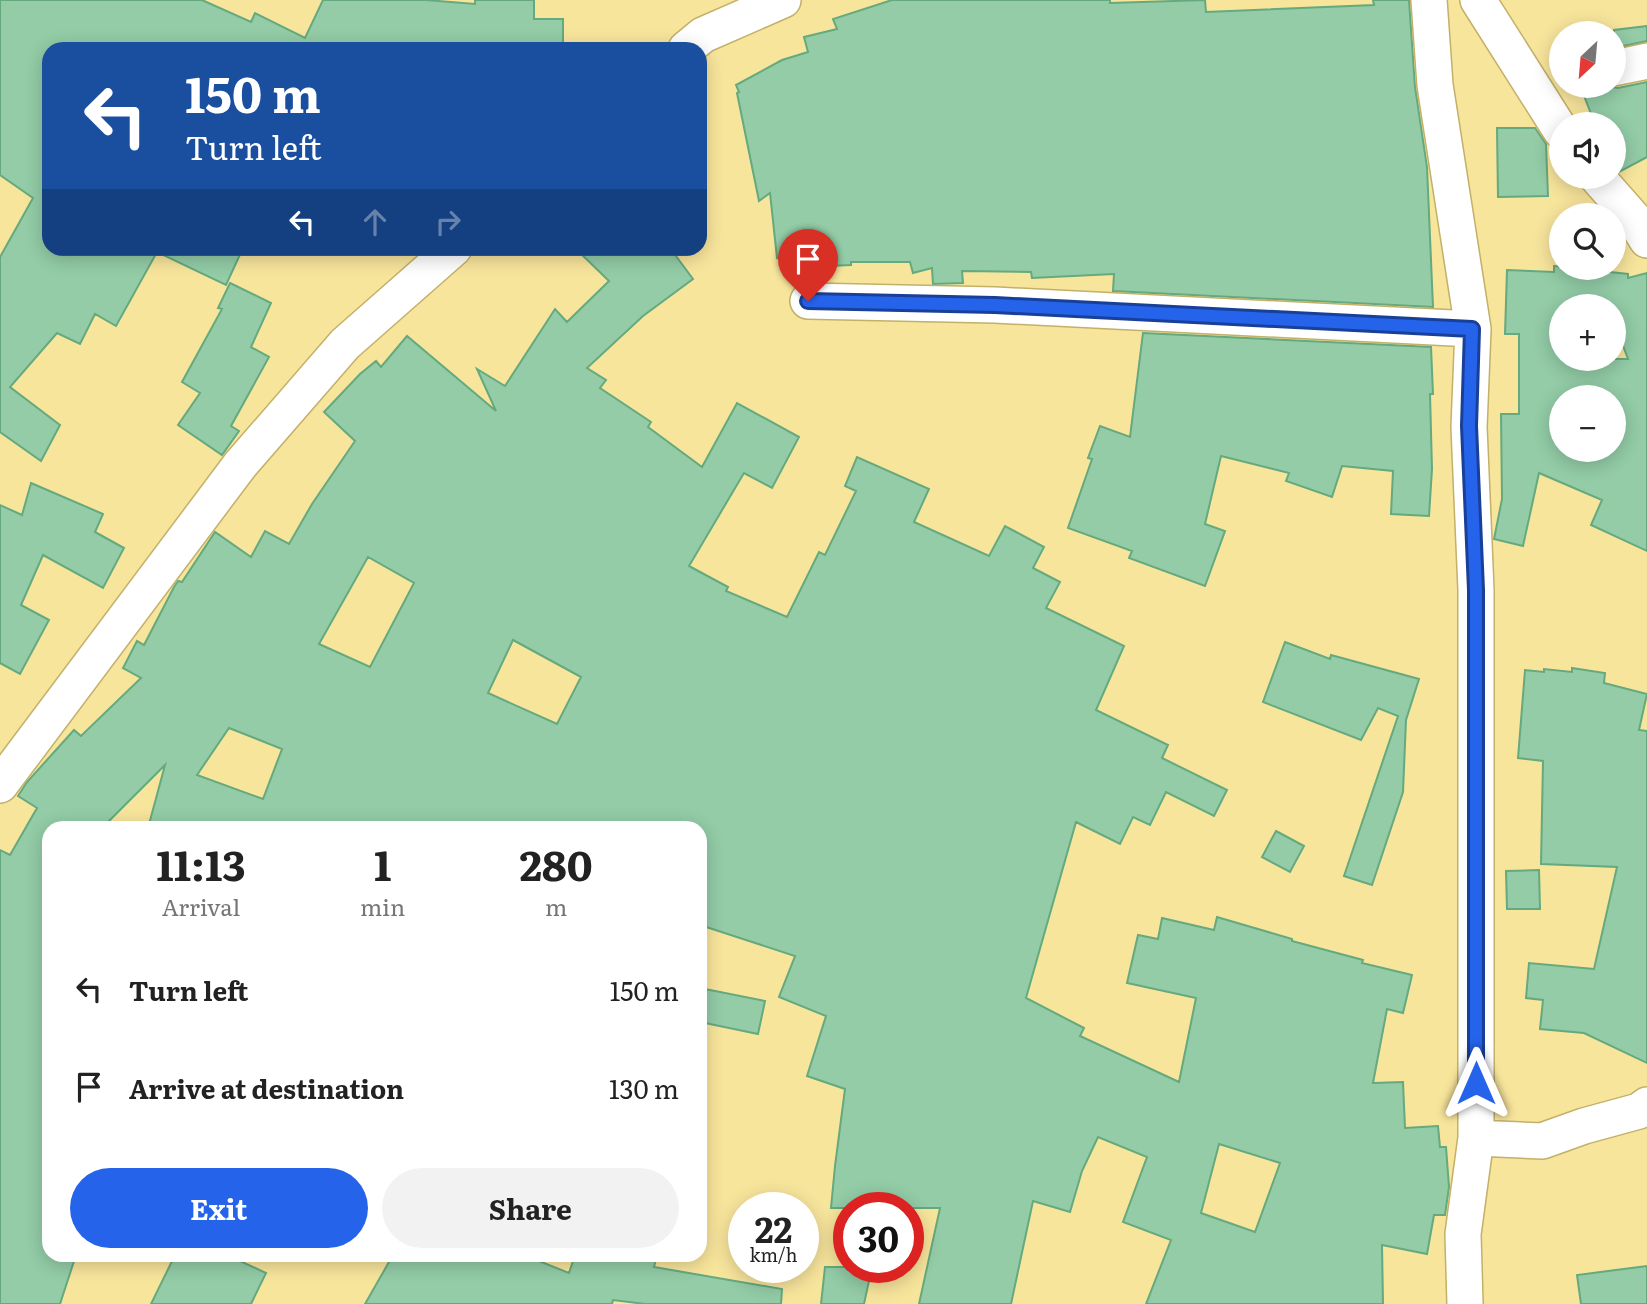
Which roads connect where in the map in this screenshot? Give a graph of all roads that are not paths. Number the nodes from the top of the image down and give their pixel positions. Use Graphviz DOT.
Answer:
graph roads {
  1 [pos="783,0"];
  2 [pos="1429,0"];
  3 [pos="1478,0"];
  4 [pos="694,42"];
  5 [pos="1647,61"];
  6 [pos="1626,65"];
  7 [pos="1547,83"];
  8 [pos="1555,112"];
  9 [pos="1608,189"];
  10 [pos="1643,226"];
  11 [pos="445,256"];
  12 [pos="808,301"];
  13 [pos="1472,329"];
  14 [pos="0,785"];
  15 [pos="1647,1105"];
  16 [pos="1476,1138"];
  17 [pos="1465,1304"];
  1 -- 4 [label="street"];
  2 -- 13 [label="street"];
  3 -- 7 [label="street"];
  5 -- 6 [label="street"];
  7 -- 8 [label="street"];
  9 -- 10 [label="street"];
  11 -- 14 [label="street"];
  12 -- 13 [label="street"];
  13 -- 16 [label="street"];
  15 -- 16 [label="street"];
  16 -- 17 [label="street"];
}
